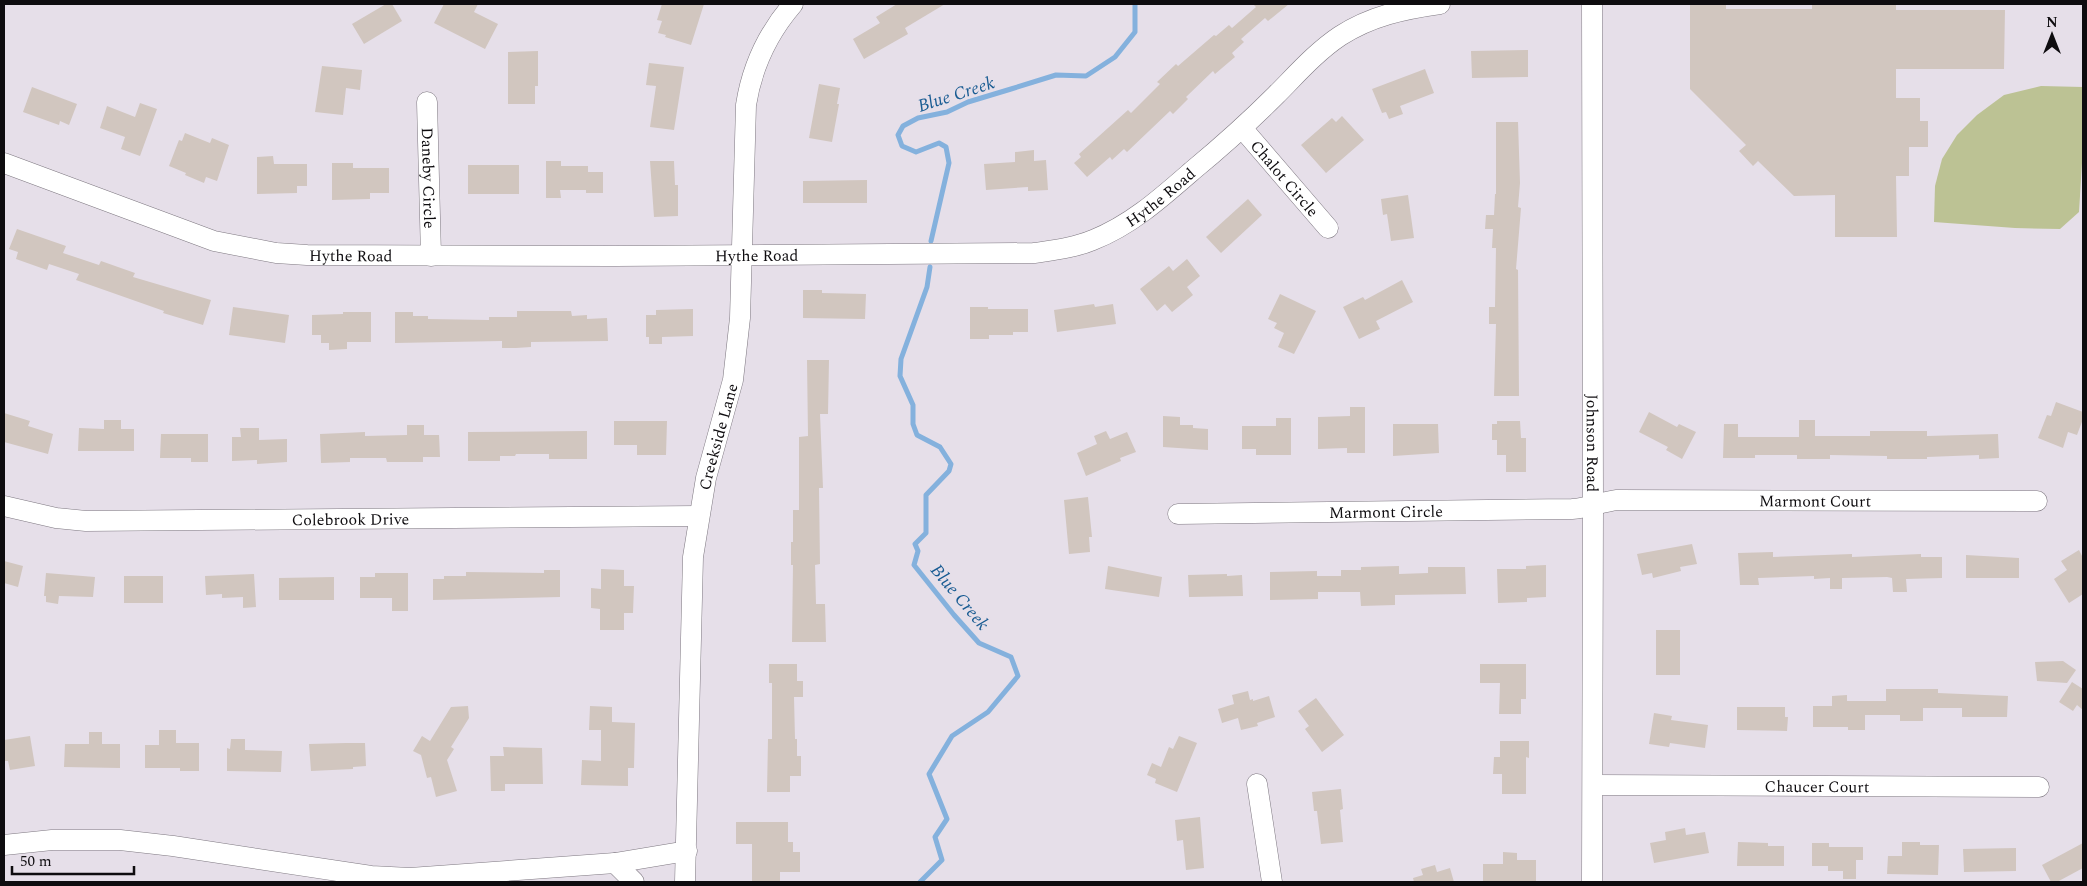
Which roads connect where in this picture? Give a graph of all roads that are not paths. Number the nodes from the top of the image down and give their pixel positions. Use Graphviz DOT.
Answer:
graph roads {
  1 [pos="793,4"];
  2 [pos="1440,4"];
  3 [pos="1592,4"];
  4 [pos="427,102"];
  5 [pos="1242,128"];
  6 [pos="4,163"];
  7 [pos="1328,228"];
  8 [pos="742,255"];
  9 [pos="431,256"];
  10 [pos="2037,501"];
  11 [pos="4,506"];
  12 [pos="1593,506"];
  13 [pos="1178,514"];
  14 [pos="699,516"];
  15 [pos="1257,784"];
  16 [pos="1593,785"];
  17 [pos="2039,787"];
  18 [pos="4,844"];
  19 [pos="687,852"];
  20 [pos="615,863"];
  21 [pos="634,882"];
  22 [pos="685,882"];
  23 [pos="1272,882"];
  24 [pos="1592,882"];
  1 -- 8 [label="street, Creekside Lane"];
  2 -- 5 [label="street, Hythe Road"];
  3 -- 12 [label="street, Johnson Road"];
  4 -- 9 [label="street, Daneby Circle"];
  5 -- 7 [label="street, Chalot Circle"];
  5 -- 8 [label="street, Hythe Road"];
  6 -- 9 [label="street, Hythe Road"];
  8 -- 9 [label="street, Hythe Road"];
  8 -- 14 [label="street, Creekside Lane"];
  10 -- 12 [label="street, Marmont Court"];
  11 -- 14 [label="street, Colebrook Drive"];
  12 -- 13 [label="street, Marmont Circle"];
  12 -- 16 [label="street, Johnson Road"];
  14 -- 19 [label="street, Creekside Lane"];
  15 -- 23 [label="street"];
  16 -- 17 [label="street, Chaucer Court"];
  16 -- 24 [label="street, Johnson Road"];
  18 -- 20 [label="street"];
  19 -- 20 [label="street"];
  19 -- 22 [label="street, Creekside Lane"];
  20 -- 21 [label="street"];
}
